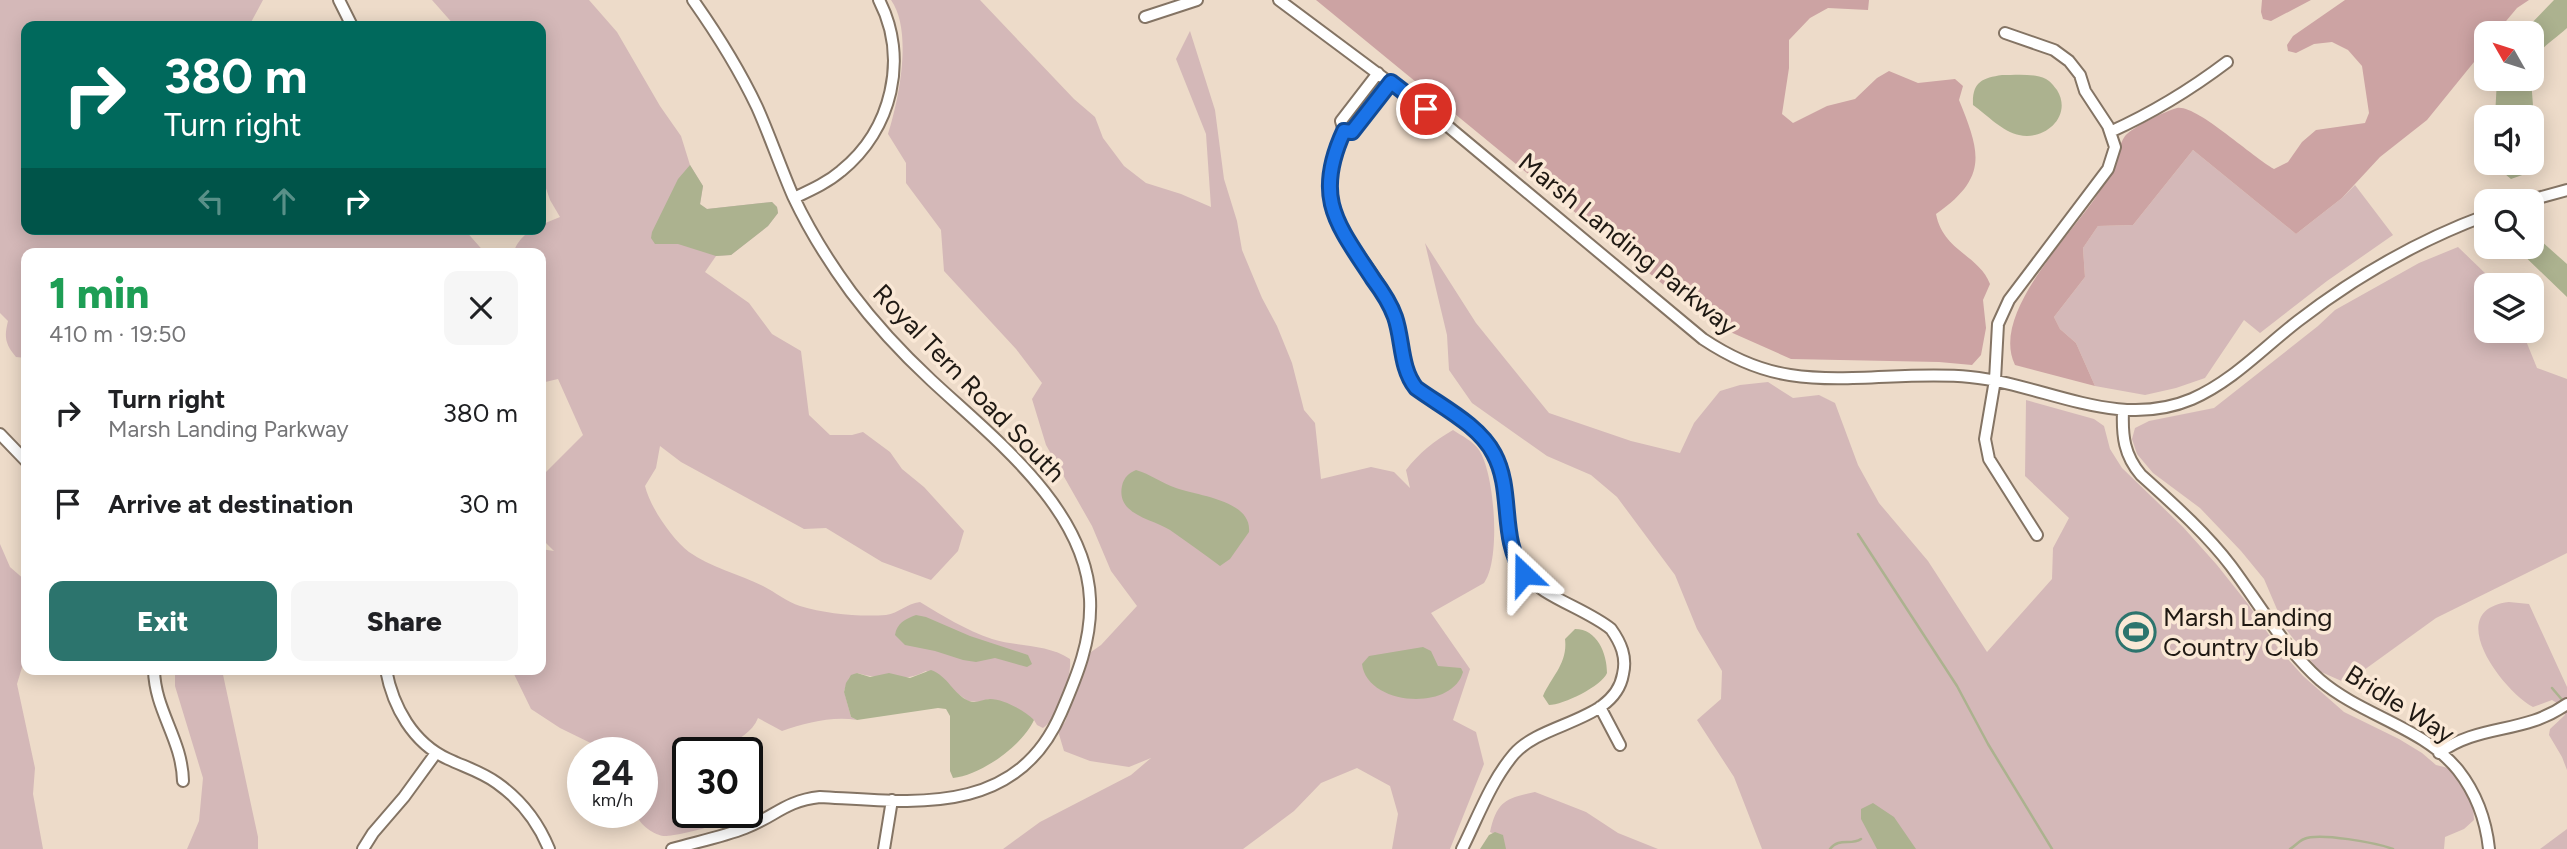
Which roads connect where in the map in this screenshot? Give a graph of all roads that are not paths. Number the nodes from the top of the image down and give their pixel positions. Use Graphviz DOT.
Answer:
graph roads {
  1 [pos="339,0"];
  2 [pos="693,0"];
  3 [pos="879,0"];
  4 [pos="1197,0"];
  5 [pos="1279,0"];
  6 [pos="1145,17"];
  7 [pos="350,21"];
  8 [pos="2005,33"];
  9 [pos="2227,62"];
  10 [pos="1378,73"];
  11 [pos="1391,82"];
  12 [pos="1355,102"];
  13 [pos="1368,111"];
  14 [pos="1344,131"];
  15 [pos="2110,132"];
  16 [pos="2567,190"];
  17 [pos="2544,196"];
  18 [pos="794,198"];
  19 [pos="2474,221"];
  20 [pos="1995,380"];
  21 [pos="2123,411"];
  22 [pos="0,434"];
  23 [pos="21,456"];
  24 [pos="2037,536"];
  25 [pos="155,675"];
  26 [pos="387,675"];
  27 [pos="2564,706"];
  28 [pos="1601,707"];
  29 [pos="1620,745"];
  30 [pos="436,752"];
  31 [pos="2439,752"];
  32 [pos="183,781"];
  33 [pos="892,800"];
  34 [pos="363,849"];
  35 [pos="549,849"];
  36 [pos="672,849"];
  37 [pos="884,849"];
  38 [pos="1462,849"];
  39 [pos="2489,849"];
  1 -- 7 [label="street"];
  2 -- 18 [label="street, Royal Tern Road South"];
  3 -- 18 [label="street"];
  4 -- 6 [label="street"];
  5 -- 10 [label="street, Marsh Landing Parkway"];
  8 -- 15 [label="street"];
  9 -- 15 [label="street"];
  10 -- 11 [label="street, Marsh Landing Parkway"];
  10 -- 12 [label="street"];
  11 -- 13 [label="street"];
  11 -- 20 [label="street, Marsh Landing Parkway"];
  12 -- 13 [label="street"];
  12 -- 14 [label="street"];
  13 -- 14 [label="street"];
  14 -- 28 [label="street"];
  15 -- 20 [label="street"];
  16 -- 17 [label="street"];
  18 -- 33 [label="street, Royal Tern Road South"];
  19 -- 21 [label="street, Marsh Landing Parkway"];
  20 -- 21 [label="street, Marsh Landing Parkway"];
  20 -- 24 [label="street"];
  21 -- 31 [label="street, Bridle Way"];
  22 -- 23 [label="street"];
  25 -- 32 [label="street"];
  26 -- 30 [label="street"];
  27 -- 31 [label="street"];
  28 -- 29 [label="street"];
  28 -- 38 [label="street"];
  30 -- 34 [label="street"];
  30 -- 35 [label="street"];
  31 -- 39 [label="street, Bridle Way"];
  33 -- 36 [label="street, Royal Tern Road South"];
  33 -- 37 [label="street"];
}
